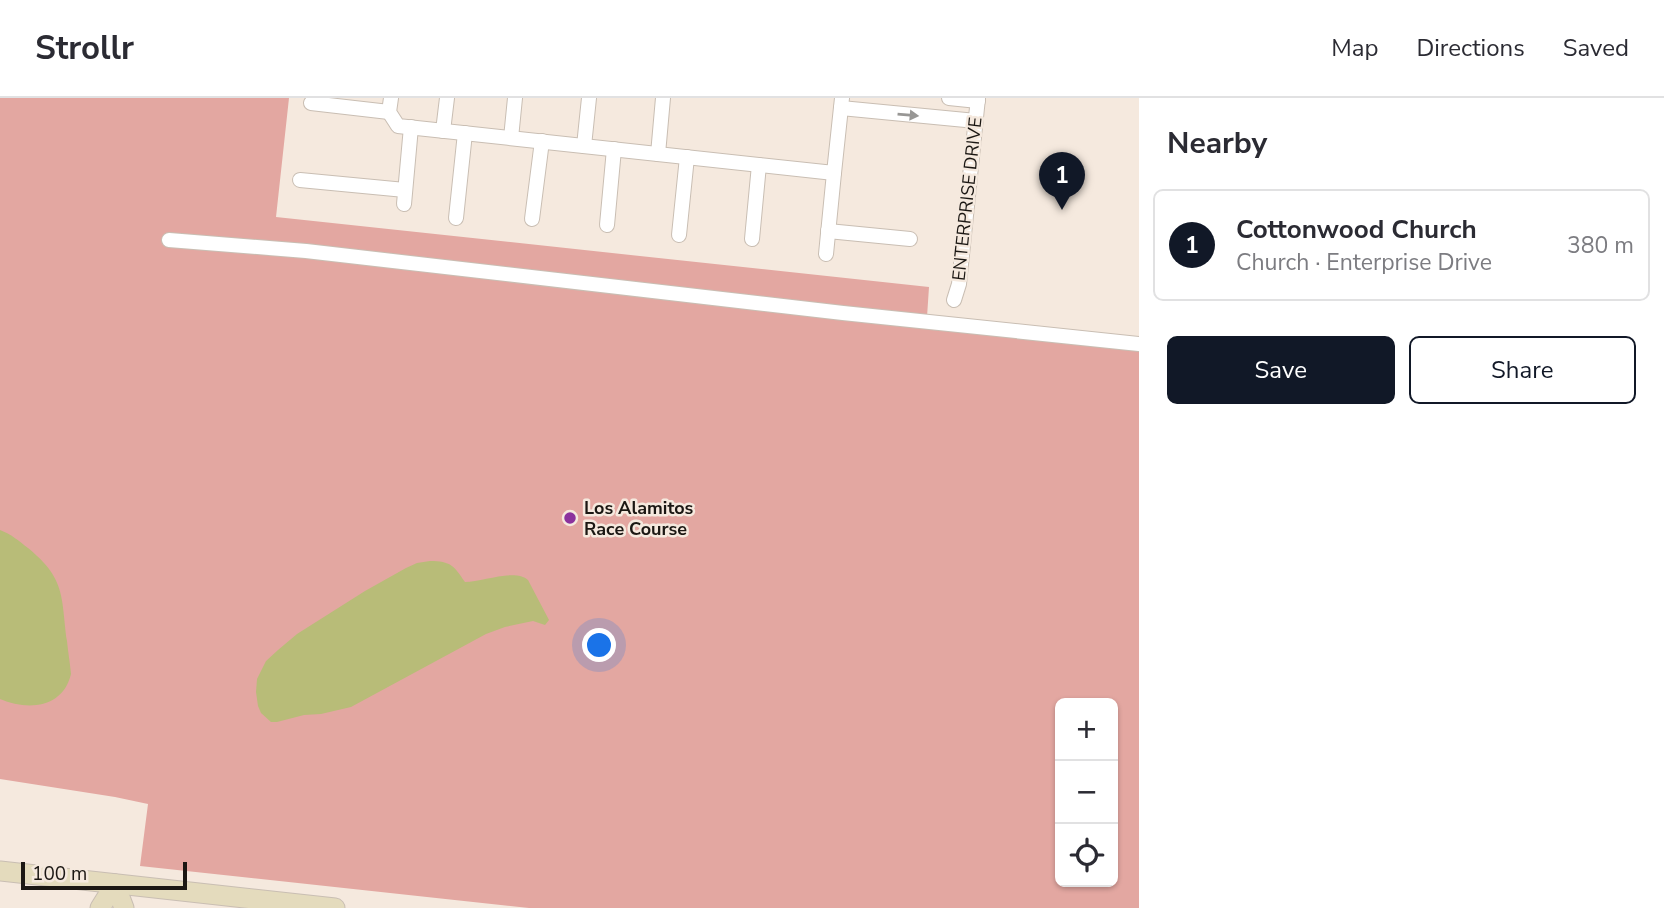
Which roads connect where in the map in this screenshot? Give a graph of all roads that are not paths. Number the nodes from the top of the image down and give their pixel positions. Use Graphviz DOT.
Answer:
graph roads {
  1 [pos="447,98"];
  2 [pos="515,98"];
  3 [pos="589,98"];
  4 [pos="663,98"];
  5 [pos="949,98"];
  6 [pos="978,100"];
  7 [pos="311,103"];
  8 [pos="842,103"];
  9 [pos="390,105"];
  10 [pos="976,121"];
  11 [pos="411,127"];
  12 [pos="443,131"];
  13 [pos="465,133"];
  14 [pos="511,138"];
  15 [pos="542,141"];
  16 [pos="584,146"];
  17 [pos="614,149"];
  18 [pos="657,154"];
  19 [pos="687,157"];
  20 [pos="759,165"];
  21 [pos="834,173"];
  22 [pos="300,180"];
  23 [pos="456,218"];
  24 [pos="532,219"];
  25 [pos="607,225"];
  26 [pos="828,231"];
  27 [pos="679,235"];
  28 [pos="752,239"];
  29 [pos="910,239"];
  30 [pos="169,240"];
  31 [pos="826,254"];
  32 [pos="954,300"];
  33 [pos="1139,344"];
  34 [pos="0,871"];
  35 [pos="115,884"];
  36 [pos="100,908"];
  37 [pos="124,908"];
  38 [pos="335,908"];
  1 -- 12 [label="street"];
  2 -- 14 [label="street"];
  3 -- 16 [label="street"];
  4 -- 18 [label="street"];
  5 -- 6 [label="street"];
  6 -- 10 [label="street, ENTERPRISE DRIVE"];
  7 -- 9 [label="street"];
  8 -- 10 [label="street, one-way"];
  8 -- 21 [label="street"];
  9 -- 11 [label="street"];
  10 -- 32 [label="street, ENTERPRISE DRIVE"];
  11 -- 12 [label="street"];
  11 -- 22 [label="street"];
  12 -- 13 [label="street"];
  13 -- 14 [label="street"];
  13 -- 23 [label="street"];
  14 -- 15 [label="street"];
  15 -- 16 [label="street"];
  15 -- 24 [label="street"];
  16 -- 17 [label="street"];
  17 -- 18 [label="street"];
  17 -- 25 [label="street"];
  18 -- 19 [label="street"];
  19 -- 20 [label="street"];
  19 -- 27 [label="street"];
  20 -- 21 [label="street"];
  20 -- 28 [label="street"];
  21 -- 26 [label="street"];
  26 -- 29 [label="street"];
  26 -- 31 [label="street"];
  30 -- 33 [label="street"];
  34 -- 35 [label="main road"];
  35 -- 36 [label="main road"];
  35 -- 37 [label="main road"];
  35 -- 38 [label="main road"];
}
